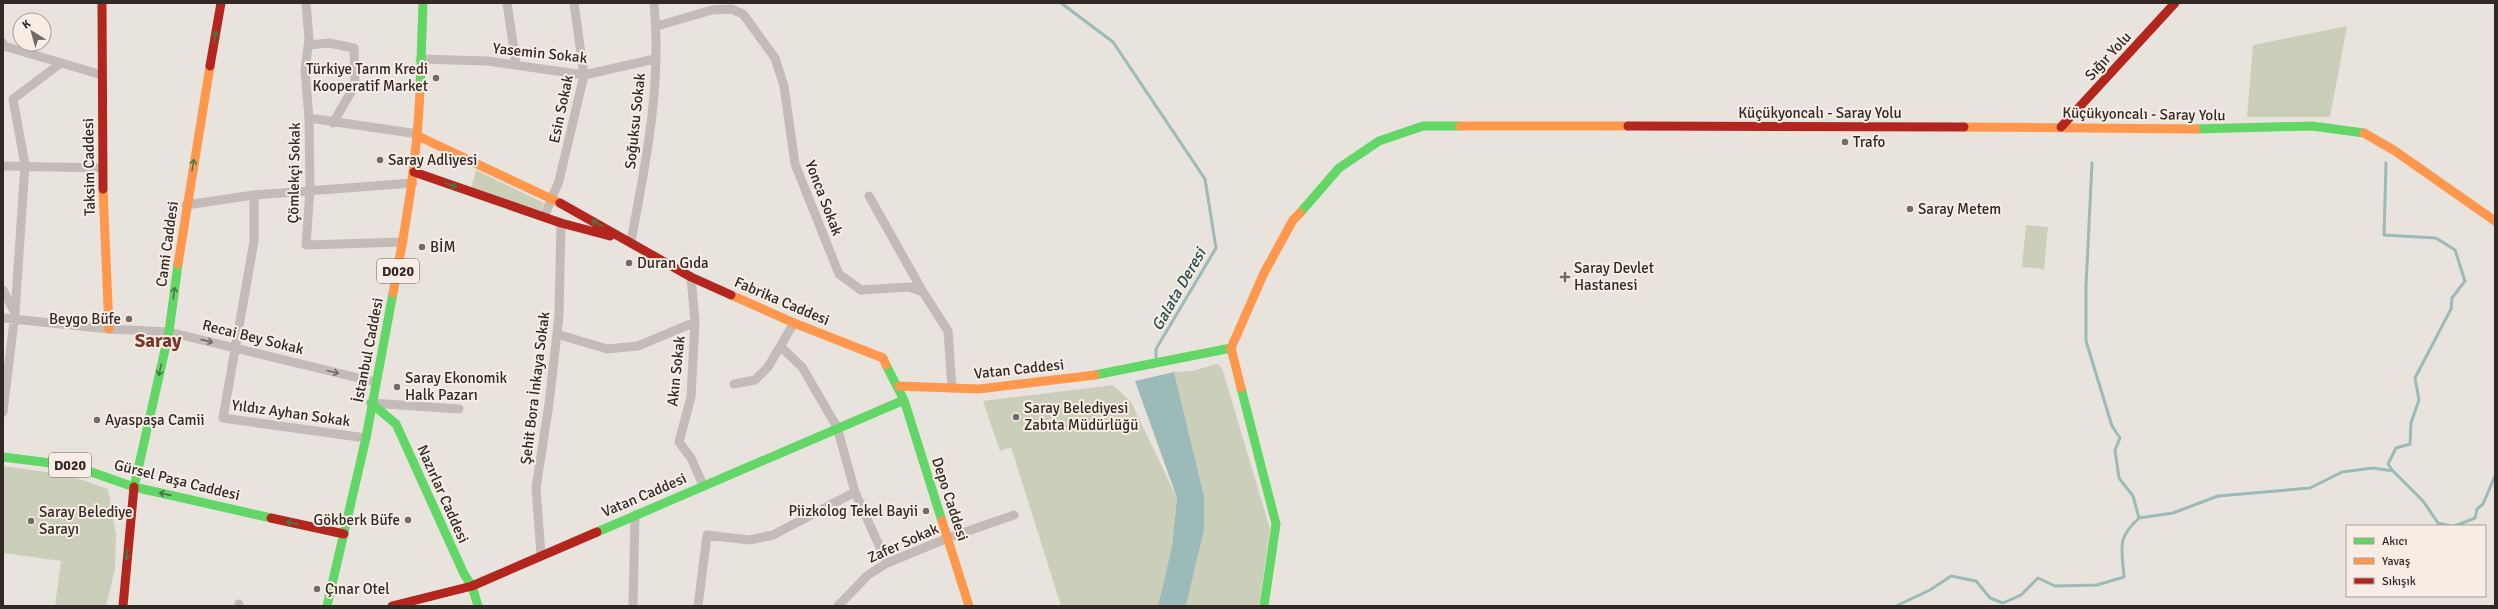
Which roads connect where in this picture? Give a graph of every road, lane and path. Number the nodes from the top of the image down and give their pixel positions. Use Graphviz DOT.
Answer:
graph roads {
  1 [pos="102,3"];
  2 [pos="220,3"];
  3 [pos="306,3"];
  4 [pos="423,3"];
  5 [pos="507,3"];
  6 [pos="574,3"];
  7 [pos="654,3"];
  8 [pos="2175,3"];
  9 [pos="656,26"];
  10 [pos="3,43"];
  11 [pos="308,45"];
  12 [pos="420,59"];
  13 [pos="655,59"];
  14 [pos="62,63"];
  15 [pos="516,64"];
  16 [pos="102,75"];
  17 [pos="584,75"];
  18 [pos="309,118"];
  19 [pos="333,123"];
  20 [pos="2061,127"];
  21 [pos="418,135"];
  22 [pos="25,165"];
  23 [pos="3,166"];
  24 [pos="102,168"];
  25 [pos="414,172"];
  26 [pos="413,183"];
  27 [pos="310,190"];
  28 [pos="254,195"];
  29 [pos="869,196"];
  30 [pos="553,199"];
  31 [pos="186,205"];
  32 [pos="544,217"];
  33 [pos="2495,221"];
  34 [pos="561,224"];
  35 [pos="632,241"];
  36 [pos="403,242"];
  37 [pos="691,277"];
  38 [pos="3,290"];
  39 [pos="923,292"];
  40 [pos="14,316"];
  41 [pos="3,318"];
  42 [pos="695,322"];
  43 [pos="794,323"];
  44 [pos="109,329"];
  45 [pos="169,332"];
  46 [pos="557,334"];
  47 [pos="234,347"];
  48 [pos="781,347"];
  49 [pos="1231,348"];
  50 [pos="375,382"];
  51 [pos="734,384"];
  52 [pos="899,386"];
  53 [pos="952,388"];
  54 [pos="904,400"];
  55 [pos="371,403"];
  56 [pos="459,409"];
  57 [pos="3,412"];
  58 [pos="837,427"];
  59 [pos="366,438"];
  60 [pos="3,457"];
  61 [pos="703,485"];
  62 [pos="134,487"];
  63 [pos="855,492"];
  64 [pos="635,515"];
  65 [pos="1014,515"];
  66 [pos="344,534"];
  67 [pos="948,538"];
  68 [pos="541,555"];
  69 [pos="887,563"];
  70 [pos="472,586"];
  71 [pos="122,606"];
  72 [pos="327,606"];
  73 [pos="392,606"];
  74 [pos="478,606"];
  75 [pos="633,606"];
  76 [pos="698,606"];
  77 [pos="838,606"];
  78 [pos="969,606"];
  79 [pos="1264,606"];
  1 -- 16 [label="main road, Taksim Caddesi"];
  31 -- 2 [label="main road, Cami Caddesi, one-way"];
  3 -- 11 [label="street, Çömlekçi Sokak"];
  4 -- 12 [label="main road, İstanbul Caddesi / D020"];
  5 -- 15 [label="street"];
  6 -- 17 [label="street, Esin Sokak"];
  7 -- 9 [label="street, Soğuksu Sokak"];
  8 -- 20 [label="main road, Sığır Yolu"];
  9 -- 13 [label="street, Soğuksu Sokak"];
  9 -- 39 [label="street, Yonca Sokak"];
  10 -- 14 [label="street"];
  11 -- 18 [label="street, Çömlekçi Sokak"];
  11 -- 19 [label="street"];
  12 -- 15 [label="street, Yasemin Sokak"];
  12 -- 21 [label="main road, İstanbul Caddesi / D020"];
  13 -- 17 [label="street, Yasemin Sokak"];
  13 -- 35 [label="street, Soğuksu Sokak"];
  14 -- 16 [label="street"];
  14 -- 22 [label="street"];
  15 -- 17 [label="street, Yasemin Sokak"];
  16 -- 24 [label="main road, Taksim Caddesi"];
  17 -- 30 [label="street, Esin Sokak"];
  18 -- 19 [label="street"];
  18 -- 27 [label="street, Çömlekçi Sokak"];
  19 -- 21 [label="street"];
  20 -- 33 [label="main road, Küçükyoncalı - Saray Yolu"];
  20 -- 49 [label="main road, Küçükyoncalı - Saray Yolu"];
  21 -- 25 [label="main road, İstanbul Caddesi / D020"];
  21 -- 30 [label="main road, Fabrika Caddesi"];
  22 -- 23 [label="street"];
  22 -- 24 [label="street"];
  22 -- 40 [label="street"];
  24 -- 44 [label="main road, Taksim Caddesi"];
  25 -- 26 [label="main road, İstanbul Caddesi / D020"];
  25 -- 32 [label="main road, Fabrika Caddesi, one-way"];
  26 -- 27 [label="street"];
  26 -- 36 [label="main road, İstanbul Caddesi / D020"];
  27 -- 28 [label="street"];
  27 -- 36 [label="street, Çömlekçi Sokak"];
  28 -- 31 [label="street"];
  28 -- 47 [label="street, Yıldız Ayhan Sokak"];
  29 -- 39 [label="street"];
  30 -- 32 [label="street, Esin Sokak"];
  35 -- 30 [label="main road, Fabrika Caddesi, one-way"];
  45 -- 31 [label="main road, Cami Caddesi, one-way"];
  32 -- 34 [label="main road, Fabrika Caddesi"];
  34 -- 35 [label="main road, Fabrika Caddesi"];
  34 -- 46 [label="street, Şehit Bora İnkaya Sokak"];
  35 -- 37 [label="main road, Fabrika Caddesi"];
  36 -- 50 [label="main road, İstanbul Caddesi / D020"];
  37 -- 42 [label="street, Akın Sokak"];
  37 -- 43 [label="main road, Fabrika Caddesi"];
  38 -- 40 [label="street"];
  39 -- 53 [label="street"];
  40 -- 41 [label="street, Recai Bey Sokak"];
  40 -- 44 [label="street, Recai Bey Sokak"];
  40 -- 57 [label="street"];
  42 -- 46 [label="street"];
  42 -- 61 [label="street, Akın Sokak"];
  43 -- 48 [label="street"];
  43 -- 52 [label="main road, Fabrika Caddesi"];
  44 -- 45 [label="street, Recai Bey Sokak"];
  45 -- 47 [label="street, Recai Bey Sokak, one-way"];
  45 -- 62 [label="main road, Cami Caddesi, one-way"];
  46 -- 68 [label="street, Şehit Bora İnkaya Sokak"];
  47 -- 50 [label="street, Recai Bey Sokak, one-way"];
  47 -- 59 [label="street, Yıldız Ayhan Sokak"];
  48 -- 51 [label="street"];
  48 -- 58 [label="street"];
  49 -- 53 [label="main road, Vatan Caddesi"];
  49 -- 79 [label="main road"];
  50 -- 55 [label="main road, İstanbul Caddesi / D020"];
  52 -- 53 [label="main road, Vatan Caddesi"];
  52 -- 54 [label="main road, Fabrika Caddesi"];
  54 -- 58 [label="main road, Vatan Caddesi"];
  54 -- 67 [label="main road, Depo Caddesi"];
  55 -- 56 [label="street"];
  55 -- 59 [label="main road, İstanbul Caddesi / D020"];
  55 -- 70 [label="main road, Nazırlar Caddesi"];
  58 -- 61 [label="main road, Vatan Caddesi"];
  58 -- 63 [label="street"];
  59 -- 66 [label="main road, İstanbul Caddesi / D020"];
  60 -- 62 [label="main road, Gürsel Paşa Caddesi / D020"];
  61 -- 64 [label="main road, Vatan Caddesi"];
  66 -- 62 [label="main road, Gürsel Paşa Caddesi / D020, one-way"];
  62 -- 71 [label="main road, Cami Caddesi, one-way"];
  63 -- 69 [label="street"];
  63 -- 76 [label="street"];
  64 -- 68 [label="main road, Vatan Caddesi"];
  64 -- 75 [label="street"];
  65 -- 67 [label="street, Zafer Sokak"];
  66 -- 72 [label="main road, D020"];
  67 -- 69 [label="street, Zafer Sokak"];
  67 -- 78 [label="main road, Depo Caddesi"];
  68 -- 70 [label="main road, Vatan Caddesi"];
  69 -- 77 [label="street, Zafer Sokak"];
  70 -- 73 [label="main road, Vatan Caddesi"];
  70 -- 74 [label="main road, Nazırlar Caddesi"];
}
